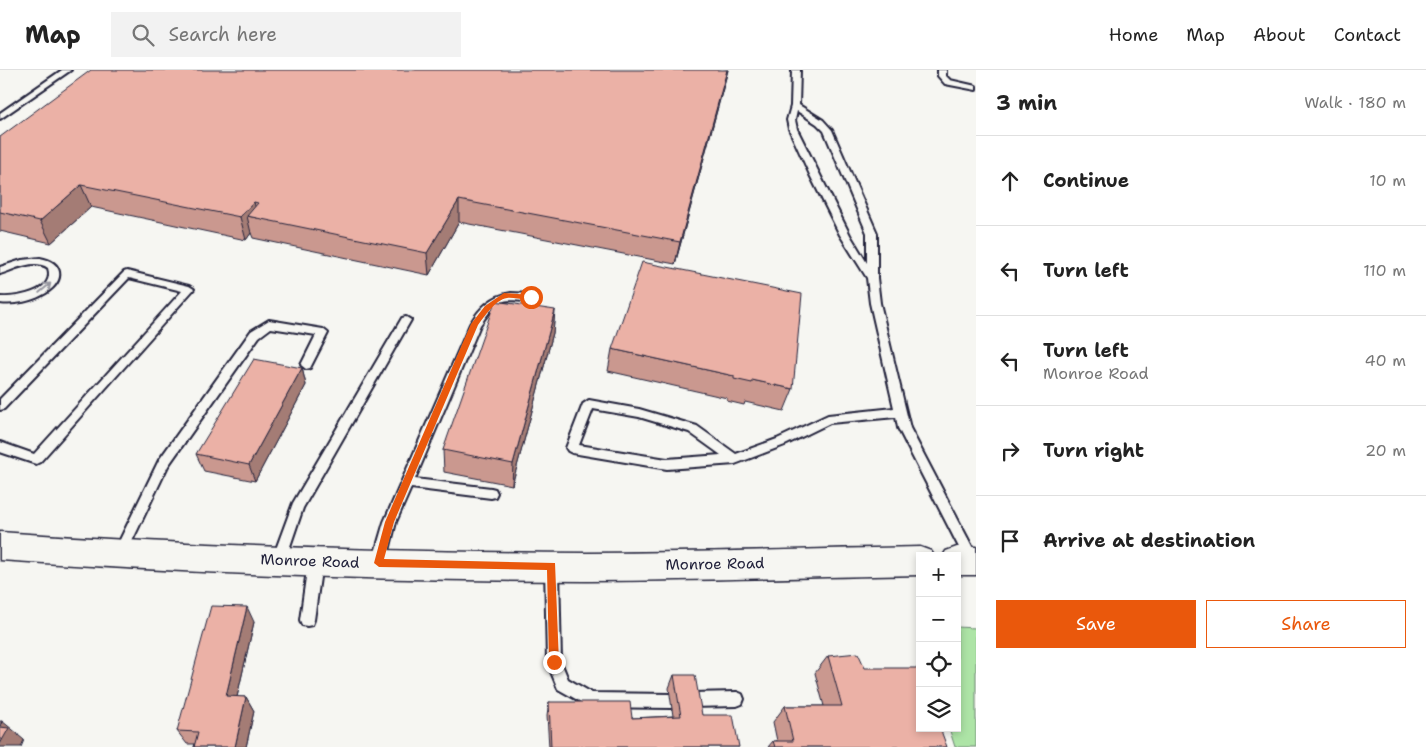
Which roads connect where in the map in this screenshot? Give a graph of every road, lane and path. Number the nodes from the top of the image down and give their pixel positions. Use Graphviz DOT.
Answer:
graph roads {
  1 [pos="67,70"];
  2 [pos="796,70"];
  3 [pos="942,70"];
  4 [pos="976,88"];
  5 [pos="794,106"];
  6 [pos="0,117"];
  7 [pos="0,271"];
  8 [pos="872,278"];
  9 [pos="531,297"];
  10 [pos="0,300"];
  11 [pos="406,320"];
  12 [pos="306,364"];
  13 [pos="0,406"];
  14 [pos="900,412"];
  15 [pos="0,447"];
  16 [pos="735,459"];
  17 [pos="407,483"];
  18 [pos="491,494"];
  19 [pos="0,546"];
  20 [pos="120,554"];
  21 [pos="279,560"];
  22 [pos="916,560"];
  23 [pos="315,561"];
  24 [pos="969,561"];
  25 [pos="379,563"];
  26 [pos="552,566"];
  27 [pos="307,620"];
  28 [pos="738,699"];
  29 [pos="691,700"];
  30 [pos="671,701"];
  1 -- 6 [label="lane"];
  2 -- 5 [label="lane"];
  3 -- 4 [label="lane"];
  5 -- 8 [label="lane"];
  5 -- 8 [label="lane"];
  10 -- 7 [label="lane, one-way"];
  8 -- 14 [label="lane"];
  9 -- 17 [label="lane"];
  11 -- 21 [label="lane"];
  12 -- 20 [label="lane"];
  13 -- 15 [label="lane"];
  14 -- 16 [label="lane"];
  14 -- 24 [label="lane"];
  16 -- 16 [label="lane"];
  17 -- 18 [label="lane"];
  17 -- 25 [label="lane"];
  19 -- 20 [label="main road, Monroe Road"];
  20 -- 21 [label="main road, Monroe Road"];
  21 -- 23 [label="main road, Monroe Road"];
  22 -- 26 [label="main road, Monroe Road"];
  23 -- 25 [label="main road, Monroe Road"];
  23 -- 27 [label="lane"];
  25 -- 26 [label="main road, Monroe Road"];
  26 -- 30 [label="lane"];
  28 -- 29 [label="lane"];
}
